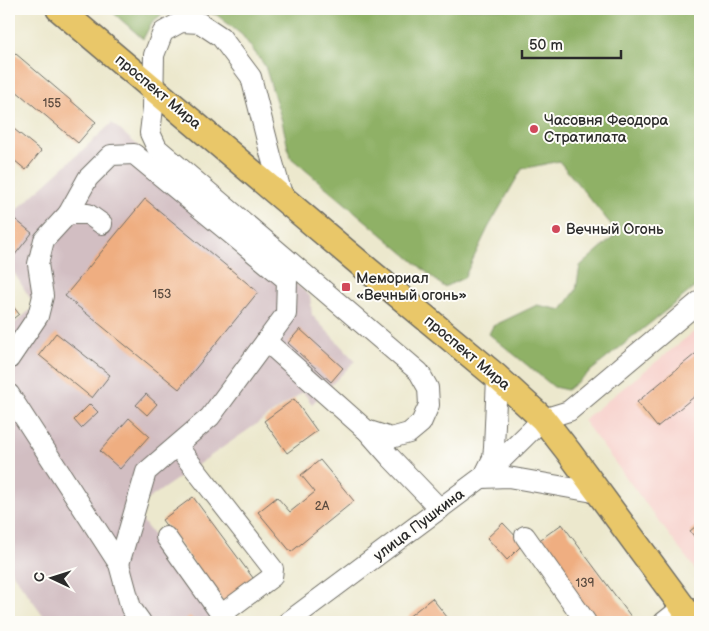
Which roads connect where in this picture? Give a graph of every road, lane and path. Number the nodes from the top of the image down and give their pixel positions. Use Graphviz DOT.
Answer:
graph roads {
  1 [pos="59,9"];
  2 [pos="153,88"];
  3 [pos="283,198"];
  4 [pos="68,214"];
  5 [pos="102,224"];
  6 [pos="700,300"];
  7 [pos="266,341"];
  8 [pos="9,359"];
  9 [pos="497,377"];
  10 [pos="9,394"];
  11 [pos="543,419"];
  12 [pos="366,430"];
  13 [pos="177,446"];
  14 [pos="482,478"];
  15 [pos="599,493"];
  16 [pos="440,509"];
  17 [pos="525,536"];
  18 [pos="166,537"];
  19 [pos="119,564"];
  20 [pos="689,615"];
  21 [pos="309,616"];
  22 [pos="141,622"];
  23 [pos="288,622"];
  24 [pos="586,622"];
  25 [pos="664,622"];
  1 -- 2 [label="main road, проспект Мира"];
  2 -- 3 [label="main road, проспект Мира"];
  2 -- 3 [label="street"];
  2 -- 12 [label="street"];
  3 -- 9 [label="main road, проспект Мира"];
  4 -- 5 [label="street"];
  4 -- 7 [label="street"];
  4 -- 8 [label="street"];
  6 -- 11 [label="street"];
  7 -- 12 [label="street"];
  7 -- 13 [label="street"];
  9 -- 11 [label="main road, проспект Мира"];
  9 -- 14 [label="street"];
  10 -- 19 [label="street"];
  11 -- 14 [label="street, улица Пушкина"];
  11 -- 15 [label="main road, проспект Мира"];
  12 -- 16 [label="street"];
  13 -- 18 [label="street"];
  13 -- 19 [label="street"];
  14 -- 15 [label="street"];
  14 -- 16 [label="street, улица Пушкина"];
  15 -- 20 [label="main road, проспект Мира"];
  16 -- 21 [label="street, улица Пушкина"];
  17 -- 24 [label="street"];
  19 -- 22 [label="street"];
  20 -- 25 [label="street"];
  21 -- 23 [label="street, улица Пушкина"];
}
